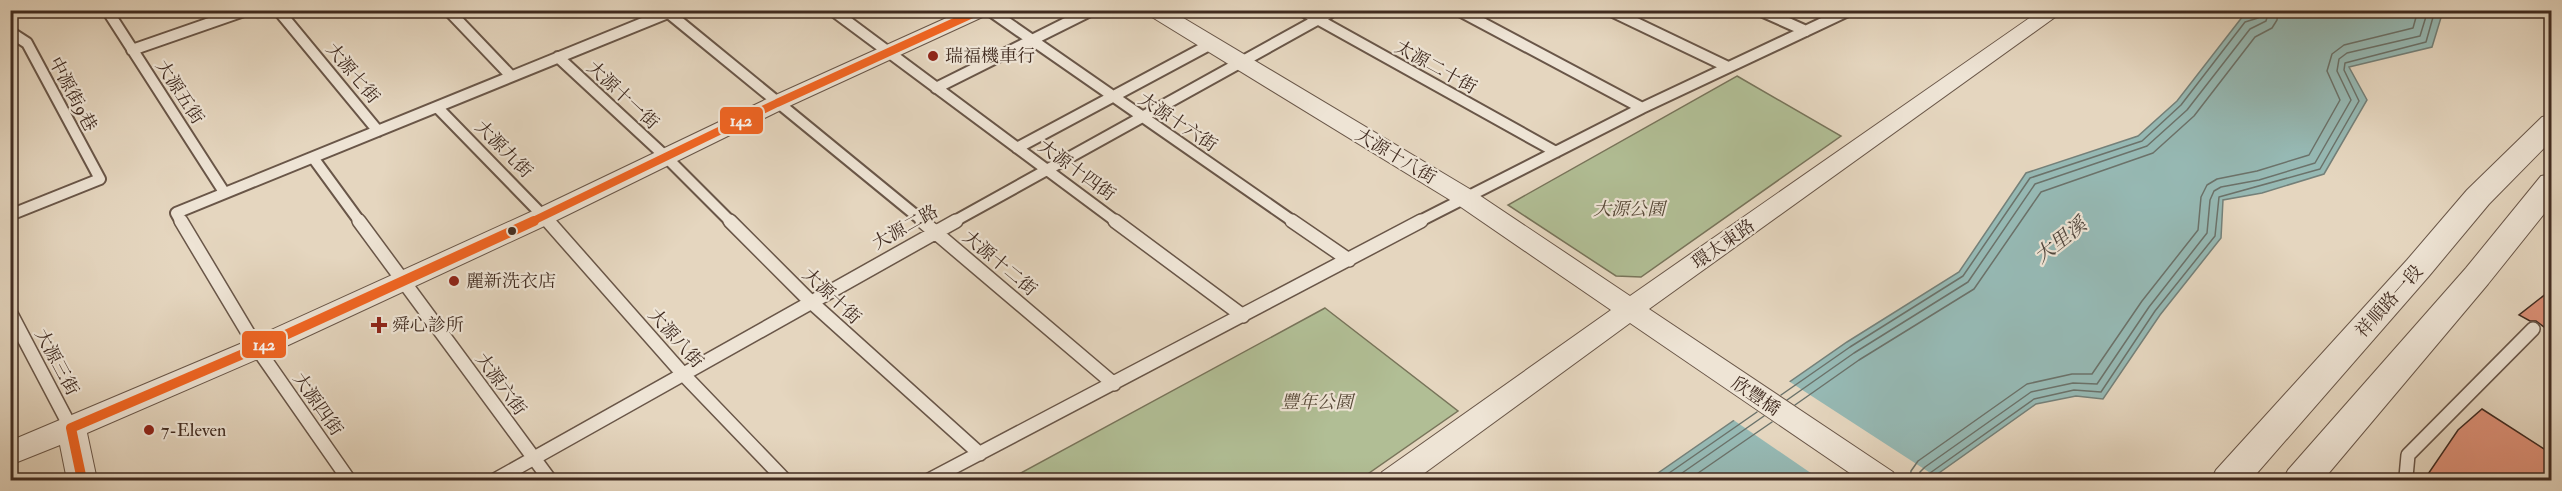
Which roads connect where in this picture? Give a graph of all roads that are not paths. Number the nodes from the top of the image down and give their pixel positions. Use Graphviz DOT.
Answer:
graph roads {
  1 [pos="107,10"];
  2 [pos="246,10"];
  3 [pos="278,10"];
  4 [pos="448,10"];
  5 [pos="832,10"];
  6 [pos="982,10"];
  7 [pos="988,10"];
  8 [pos="1092,10"];
  9 [pos="1154,10"];
  10 [pos="1301,10"];
  11 [pos="1335,10"];
  12 [pos="1458,10"];
  13 [pos="1609,10"];
  14 [pos="1759,10"];
  15 [pos="1850,10"];
  16 [pos="2055,10"];
  17 [pos="669,12"];
  18 [pos="1317,20"];
  19 [pos="1806,31"];
  20 [pos="10,32"];
  21 [pos="1031,41"];
  22 [pos="1209,45"];
  23 [pos="132,50"];
  24 [pos="889,53"];
  25 [pos="558,57"];
  26 [pos="1239,62"];
  27 [pos="1728,67"];
  28 [pos="511,76"];
  29 [pos="936,88"];
  30 [pos="1113,98"];
  31 [pos="777,103"];
  32 [pos="437,107"];
  33 [pos="1641,108"];
  34 [pos="1144,117"];
  35 [pos="2552,123"];
  36 [pos="378,131"];
  37 [pos="1017,148"];
  38 [pos="1556,152"];
  39 [pos="666,157"];
  40 [pos="314,159"];
  41 [pos="1047,170"];
  42 [pos="2552,183"];
  43 [pos="224,192"];
  44 [pos="1464,197"];
  45 [pos="10,202"];
  46 [pos="13,214"];
  47 [pos="544,216"];
  48 [pos="935,231"];
  49 [pos="1349,260"];
  50 [pos="402,279"];
  51 [pos="810,301"];
  52 [pos="1631,311"];
  53 [pos="10,312"];
  54 [pos="1243,316"];
  55 [pos="2533,329"];
  56 [pos="257,348"];
  57 [pos="683,374"];
  58 [pos="1114,384"];
  59 [pos="71,428"];
  60 [pos="10,454"];
  61 [pos="980,454"];
  62 [pos="534,459"];
  63 [pos="82,480"];
  64 [pos="349,480"];
  65 [pos="495,480"];
  66 [pos="550,480"];
  67 [pos="785,480"];
  68 [pos="929,480"];
  69 [pos="1393,480"];
  70 [pos="1882,480"];
  71 [pos="2229,480"];
  72 [pos="2301,480"];
  73 [pos="2408,480"];
  1 -- 23 [label="lane, 大源五街"];
  2 -- 23 [label="lane"];
  3 -- 36 [label="lane, 大源七街"];
  4 -- 28 [label="lane"];
  5 -- 24 [label="lane, 大源十四街"];
  6 -- 24 [label="street"];
  7 -- 21 [label="lane, 大源十六街"];
  8 -- 21 [label="lane"];
  9 -- 22 [label="street, 大源十八街"];
  10 -- 18 [label="lane, 太源二十街"];
  11 -- 18 [label="lane, 大源二路"];
  12 -- 33 [label="lane"];
  13 -- 27 [label="lane"];
  14 -- 19 [label="lane"];
  15 -- 19 [label="lane"];
  16 -- 52 [label="street, 環太東路"];
  17 -- 25 [label="lane"];
  17 -- 31 [label="lane, 大源十二街"];
  18 -- 26 [label="lane, 大源二路"];
  18 -- 38 [label="lane, 太源二十街"];
  19 -- 27 [label="lane"];
  20 -- 46 [label="lane, 中源街9巷"];
  21 -- 29 [label="lane"];
  21 -- 30 [label="lane, 大源十六街"];
  22 -- 26 [label="street, 大源十八街"];
  22 -- 30 [label="lane"];
  23 -- 43 [label="lane, 大源五街"];
  24 -- 29 [label="lane, 大源十四街"];
  24 -- 31 [label="street"];
  25 -- 28 [label="lane"];
  25 -- 39 [label="lane, 大源十一街"];
  26 -- 34 [label="lane, 大源二路"];
  26 -- 44 [label="street, 大源十八街"];
  27 -- 33 [label="lane"];
  28 -- 32 [label="lane"];
  29 -- 37 [label="lane, 大源十四街"];
  30 -- 34 [label="lane, 大源十六街"];
  30 -- 37 [label="lane"];
  31 -- 39 [label="street"];
  31 -- 48 [label="lane, 大源十二街"];
  32 -- 36 [label="lane"];
  32 -- 47 [label="lane, 大源九街"];
  33 -- 38 [label="lane"];
  34 -- 41 [label="lane, 大源二路"];
  34 -- 49 [label="lane, 大源十六街"];
  35 -- 71 [label="street, 祥順路一段"];
  36 -- 40 [label="lane"];
  37 -- 41 [label="lane, 大源十四街"];
  38 -- 44 [label="lane"];
  39 -- 47 [label="street"];
  39 -- 51 [label="lane, 大源十街"];
  40 -- 43 [label="lane"];
  40 -- 50 [label="lane"];
  41 -- 48 [label="lane, 大源二路"];
  41 -- 54 [label="lane, 大源十四街"];
  42 -- 72 [label="street"];
  43 -- 56 [label="lane"];
  44 -- 49 [label="lane"];
  44 -- 52 [label="street, 大源十八街"];
  45 -- 46 [label="lane"];
  47 -- 50 [label="street"];
  47 -- 57 [label="lane, 大源八街"];
  48 -- 51 [label="lane, 大源二路"];
  48 -- 58 [label="lane, 大源十二街"];
  49 -- 54 [label="lane"];
  50 -- 56 [label="street"];
  50 -- 62 [label="lane, 大源六街"];
  51 -- 57 [label="lane, 大源二路"];
  51 -- 61 [label="lane, 大源十街"];
  52 -- 69 [label="street, 環太東路"];
  52 -- 70 [label="street, 欣豐橋"];
  53 -- 59 [label="lane, 大源三街"];
  54 -- 58 [label="lane"];
  55 -- 73 [label="lane"];
  56 -- 59 [label="street"];
  56 -- 64 [label="lane, 大源四街"];
  57 -- 62 [label="lane, 大源二路"];
  57 -- 67 [label="lane, 大源八街"];
  58 -- 61 [label="lane"];
  59 -- 60 [label="street"];
  59 -- 63 [label="street"];
  61 -- 68 [label="lane"];
  62 -- 65 [label="lane, 大源二路"];
  62 -- 66 [label="lane, 大源六街"];
}
